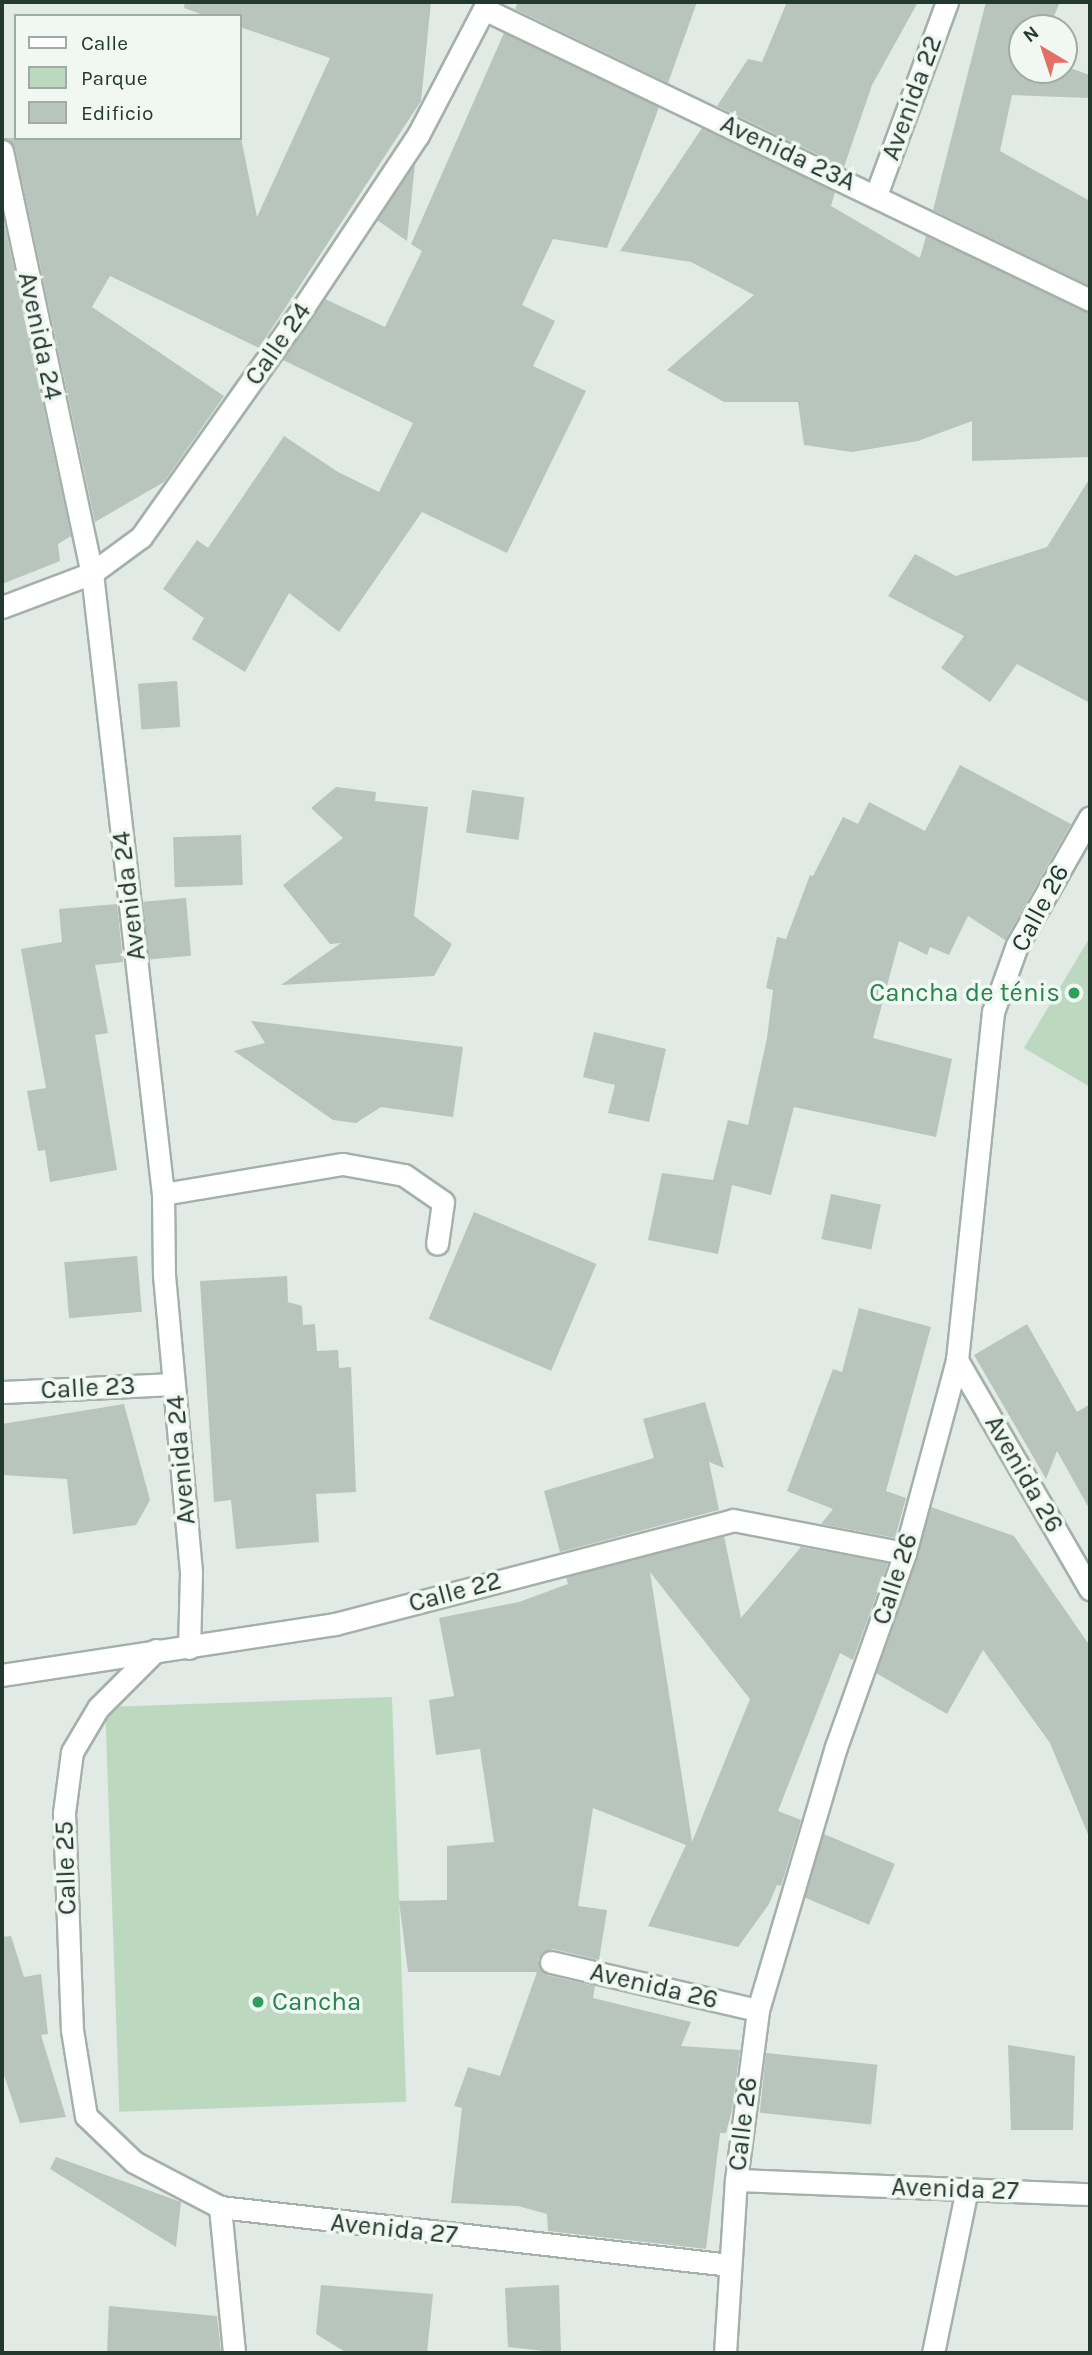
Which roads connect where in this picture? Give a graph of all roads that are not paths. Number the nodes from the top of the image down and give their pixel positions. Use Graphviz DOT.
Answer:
graph roads {
  1 [pos="947,2"];
  2 [pos="483,5"];
  3 [pos="2,151"];
  4 [pos="876,195"];
  5 [pos="1090,300"];
  6 [pos="92,573"];
  7 [pos="2,607"];
  8 [pos="1090,817"];
  9 [pos="163,1194"];
  10 [pos="437,1244"];
  11 [pos="957,1360"];
  12 [pos="174,1384"];
  13 [pos="2,1392"];
  14 [pos="905,1553"];
  15 [pos="1090,1589"];
  16 [pos="189,1648"];
  17 [pos="156,1650"];
  18 [pos="2,1675"];
  19 [pos="551,1962"];
  20 [pos="758,2010"];
  21 [pos="86,2116"];
  22 [pos="736,2179"];
  23 [pos="967,2189"];
  24 [pos="1090,2194"];
  25 [pos="220,2207"];
  26 [pos="730,2265"];
  27 [pos="234,2353"];
  28 [pos="725,2353"];
  29 [pos="933,2353"];
  1 -- 4 [label="street, Avenida 22"];
  2 -- 4 [label="street, Avenida 23A"];
  2 -- 6 [label="street, Calle 24"];
  3 -- 6 [label="street, Avenida 24"];
  4 -- 5 [label="street, Avenida 23A"];
  6 -- 7 [label="street, Calle 24"];
  6 -- 9 [label="street, Avenida 24"];
  8 -- 11 [label="street, Calle 26"];
  9 -- 10 [label="street"];
  9 -- 12 [label="street, Avenida 24"];
  11 -- 14 [label="street, Calle 26"];
  11 -- 15 [label="street, Avenida 26"];
  12 -- 13 [label="street, Calle 23"];
  12 -- 16 [label="street, Avenida 24"];
  14 -- 16 [label="street, Calle 22"];
  14 -- 20 [label="street, Calle 26"];
  16 -- 17 [label="street, Calle 22"];
  17 -- 18 [label="street, Calle 22"];
  17 -- 21 [label="street, Calle 25"];
  19 -- 20 [label="street, Avenida 26"];
  20 -- 22 [label="street, Calle 26"];
  21 -- 25 [label="street, Avenida 27"];
  22 -- 23 [label="street, Avenida 27"];
  22 -- 26 [label="street, Calle 26"];
  23 -- 24 [label="street, Avenida 27"];
  23 -- 29 [label="street"];
  25 -- 26 [label="street, Avenida 27"];
  25 -- 27 [label="street"];
  26 -- 28 [label="street, Calle 26"];
}
